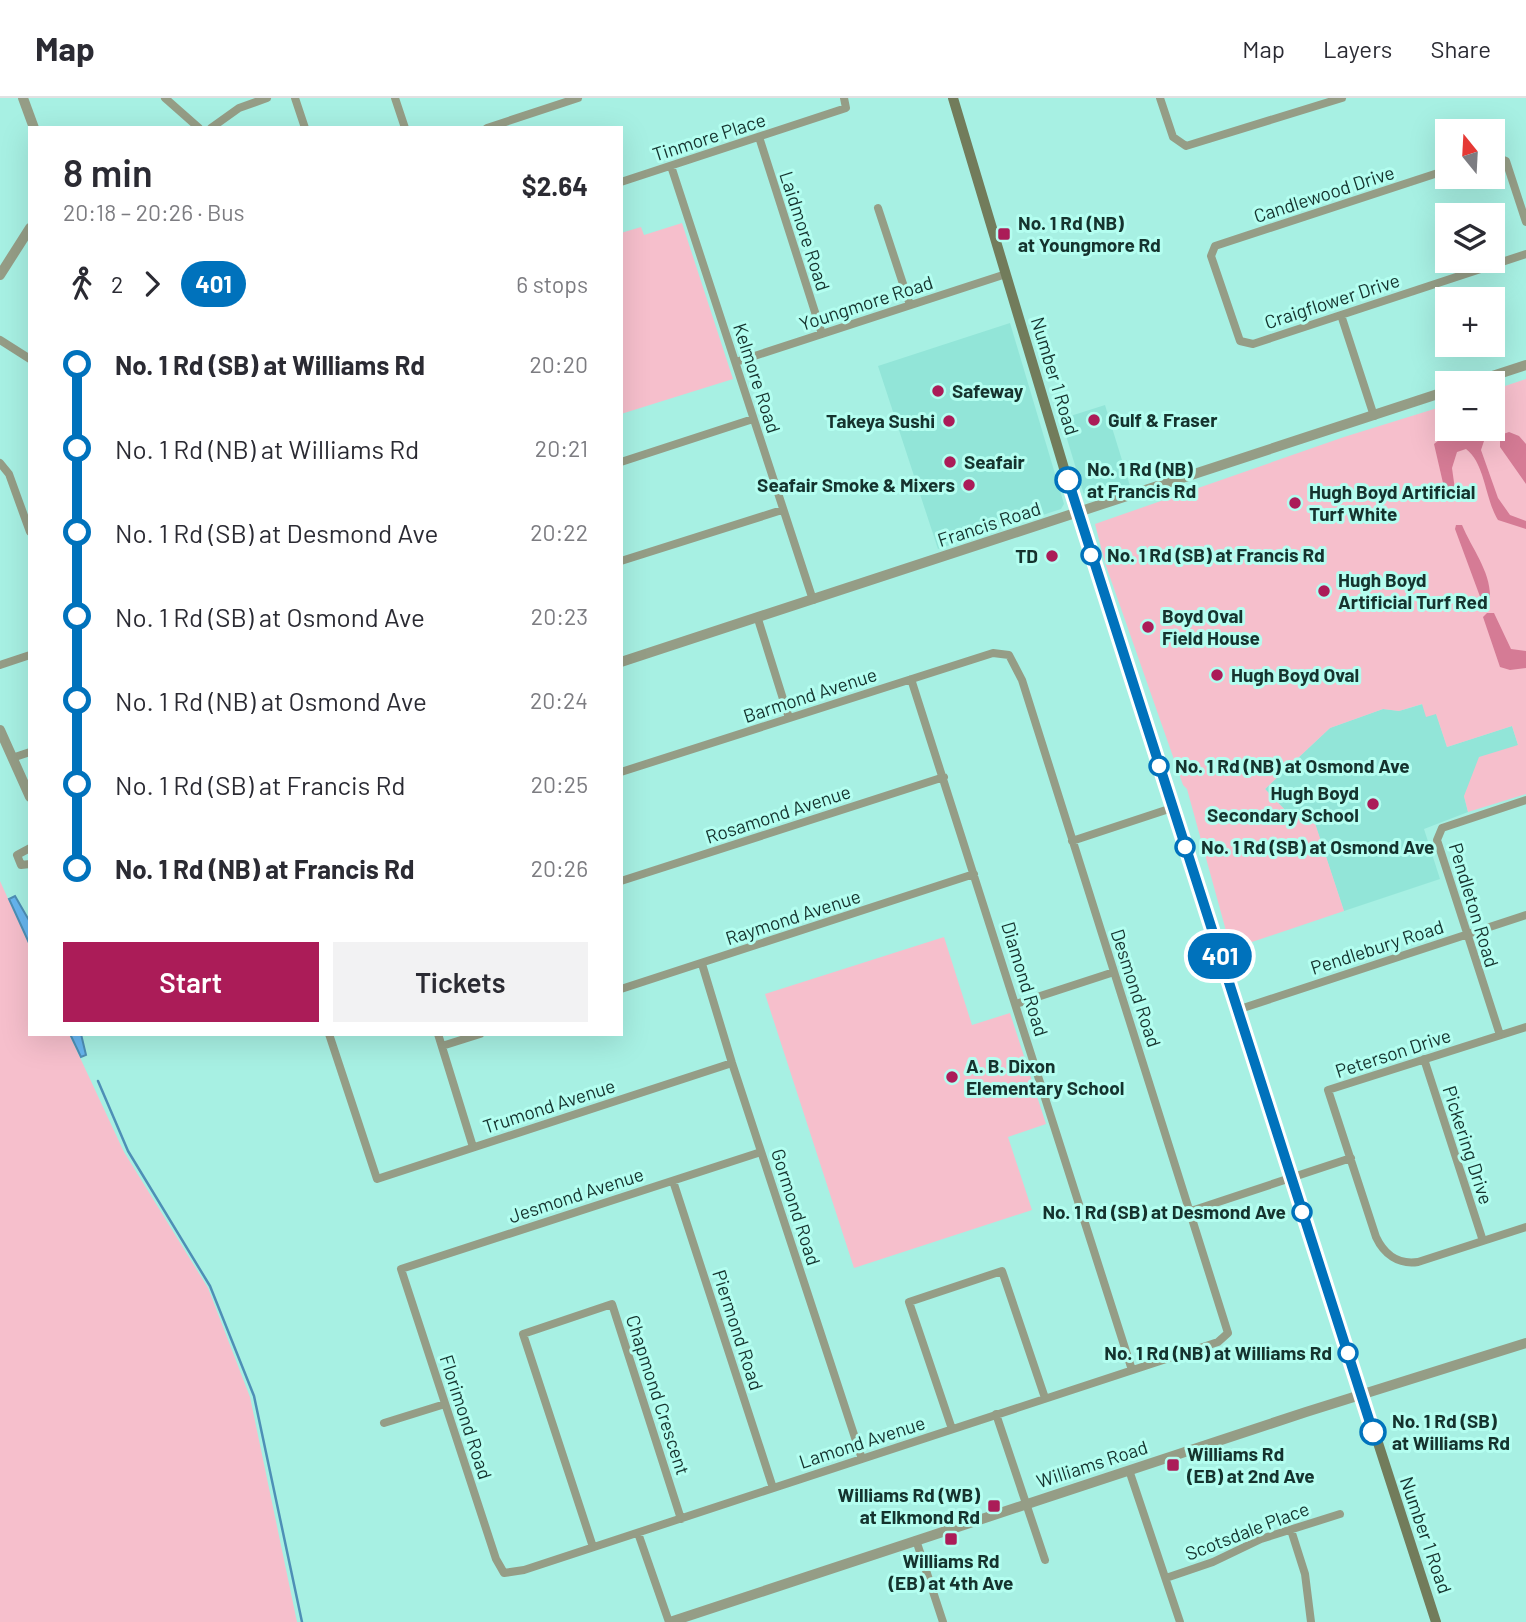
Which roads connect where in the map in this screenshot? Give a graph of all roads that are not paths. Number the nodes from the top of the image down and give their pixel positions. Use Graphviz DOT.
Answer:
graph roads {
  1 [pos="23,98"];
  2 [pos="165,98"];
  3 [pos="267,98"];
  4 [pos="295,98"];
  5 [pos="395,98"];
  6 [pos="578,98"];
  7 [pos="844,98"];
  8 [pos="953,98"];
  9 [pos="1160,98"];
  10 [pos="1342,98"];
  11 [pos="33,126"];
  12 [pos="197,126"];
  13 [pos="214,126"];
  14 [pos="304,126"];
  15 [pos="404,126"];
  16 [pos="493,126"];
  17 [pos="759,138"];
  18 [pos="671,166"];
  19 [pos="1505,168"];
  20 [pos="1435,174"];
  21 [pos="623,181"];
  22 [pos="878,208"];
  23 [pos="1526,222"];
  24 [pos="28,231"];
  25 [pos="1212,250"];
  26 [pos="1526,254"];
  27 [pos="1006,274"];
  28 [pos="0,275"];
  29 [pos="910,304"];
  30 [pos="1341,316"];
  31 [pos="822,334"];
  32 [pos="0,340"];
  33 [pos="28,358"];
  34 [pos="736,362"];
  35 [pos="1526,365"];
  36 [pos="1505,372"];
  37 [pos="1435,395"];
  38 [pos="1374,416"];
  39 [pos="753,419"];
  40 [pos="623,461"];
  41 [pos="0,463"];
  42 [pos="782,510"];
  43 [pos="1078,514"];
  44 [pos="28,526"];
  45 [pos="623,560"];
  46 [pos="813,600"];
  47 [pos="758,618"];
  48 [pos="1009,655"];
  49 [pos="28,656"];
  50 [pos="623,661"];
  51 [pos="0,665"];
  52 [pos="911,679"];
  53 [pos="789,718"];
  54 [pos="0,730"];
  55 [pos="28,753"];
  56 [pos="12,758"];
  57 [pos="623,771"];
  58 [pos="944,777"];
  59 [pos="28,793"];
  60 [pos="1526,800"];
  61 [pos="1172,808"];
  62 [pos="1072,841"];
  63 [pos="28,849"];
  64 [pos="28,864"];
  65 [pos="975,874"];
  66 [pos="623,880"];
  67 [pos="1526,915"];
  68 [pos="1466,934"];
  69 [pos="702,964"];
  70 [pos="1114,972"];
  71 [pos="623,988"];
  72 [pos="1016,1004"];
  73 [pos="1237,1010"];
  74 [pos="1526,1027"];
  75 [pos="1500,1035"];
  76 [pos="330,1036"];
  77 [pos="439,1036"];
  78 [pos="474,1036"];
  79 [pos="442,1046"];
  80 [pos="1424,1059"];
  81 [pos="732,1063"];
  82 [pos="473,1147"];
  83 [pos="761,1152"];
  84 [pos="1351,1158"];
  85 [pos="1292,1178"];
  86 [pos="673,1181"];
  87 [pos="1191,1211"];
  88 [pos="1526,1227"];
  89 [pos="1483,1241"];
  90 [pos="401,1269"];
  91 [pos="1227,1334"];
  92 [pos="1526,1343"];
  93 [pos="1132,1370"];
  94 [pos="1361,1395"];
  95 [pos="1045,1398"];
  96 [pos="445,1404"];
  97 [pos="996,1414"];
  98 [pos="384,1423"];
  99 [pos="952,1429"];
  100 [pos="862,1459"];
  101 [pos="1129,1470"];
  102 [pos="773,1488"];
  103 [pos="1026,1504"];
  104 [pos="1340,1514"];
  105 [pos="681,1519"];
  106 [pos="1291,1530"];
  107 [pos="638,1533"];
  108 [pos="916,1540"];
  109 [pos="593,1547"];
  110 [pos="1045,1560"];
  111 [pos="504,1573"];
  112 [pos="1166,1578"];
  113 [pos="669,1622"];
  114 [pos="943,1622"];
  115 [pos="1180,1622"];
  116 [pos="1311,1622"];
  117 [pos="1436,1622"];
  1 -- 11 [label="street"];
  2 -- 12 [label="street"];
  3 -- 13 [label="street"];
  4 -- 14 [label="street"];
  5 -- 15 [label="street"];
  6 -- 16 [label="street"];
  7 -- 17 [label="street, Tinmore Place"];
  8 -- 27 [label="main road, Number 1 Road"];
  9 -- 10 [label="street"];
  17 -- 18 [label="street, Tinmore Place"];
  17 -- 31 [label="street, Laidmore Road"];
  18 -- 21 [label="street, Tinmore Place"];
  18 -- 34 [label="street, Kelmore Road"];
  19 -- 23 [label="street"];
  20 -- 25 [label="street, Candlewood Drive"];
  22 -- 29 [label="street"];
  24 -- 28 [label="street"];
  25 -- 30 [label="street, Craigflower Drive"];
  26 -- 30 [label="street, Craigflower Drive"];
  27 -- 29 [label="street, Youngmore Road"];
  27 -- 43 [label="main road, Number 1 Road"];
  29 -- 31 [label="street, Youngmore Road"];
  30 -- 38 [label="street"];
  31 -- 34 [label="street, Youngmore Road"];
  32 -- 33 [label="street"];
  34 -- 39 [label="street, Kelmore Road"];
  35 -- 36 [label="street"];
  37 -- 38 [label="street, Francis Road"];
  38 -- 43 [label="street, Francis Road"];
  39 -- 40 [label="street"];
  39 -- 42 [label="street, Kelmore Road"];
  41 -- 44 [label="street"];
  42 -- 45 [label="street"];
  42 -- 46 [label="street, Kelmore Road"];
  43 -- 46 [label="street, Francis Road"];
  43 -- 61 [label="main road, Number 1 Road"];
  46 -- 47 [label="street, Francis Road"];
  47 -- 50 [label="street, Francis Road"];
  47 -- 53 [label="street"];
  48 -- 52 [label="street, Barmond Avenue"];
  48 -- 62 [label="street, Desmond Road"];
  49 -- 51 [label="street"];
  52 -- 53 [label="street, Barmond Avenue"];
  52 -- 58 [label="street, Diamond Road"];
  53 -- 57 [label="street, Barmond Avenue"];
  54 -- 56 [label="street"];
  55 -- 56 [label="street"];
  56 -- 59 [label="street"];
  58 -- 65 [label="street, Diamond Road"];
  58 -- 66 [label="street, Rosamond Avenue"];
  60 -- 68 [label="street, Pendleton Road"];
  61 -- 62 [label="street"];
  61 -- 73 [label="main road, Number 1 Road"];
  62 -- 70 [label="street, Desmond Road"];
  63 -- 64 [label="street"];
  65 -- 69 [label="street, Raymond Avenue"];
  65 -- 72 [label="street, Diamond Road"];
  67 -- 68 [label="street, Pendlebury Road"];
  68 -- 73 [label="street, Pendlebury Road"];
  68 -- 75 [label="street, Pendleton Road"];
  69 -- 71 [label="street, Raymond Avenue"];
  69 -- 81 [label="street, Gormond Road"];
  70 -- 72 [label="street"];
  70 -- 87 [label="street, Desmond Road"];
  72 -- 93 [label="street, Diamond Road"];
  73 -- 85 [label="main road, Number 1 Road"];
  74 -- 75 [label="street, Peterson Drive"];
  75 -- 80 [label="street, Peterson Drive"];
  76 -- 82 [label="street, Trumond Avenue"];
  77 -- 79 [label="street"];
  78 -- 79 [label="street"];
  79 -- 82 [label="street"];
  80 -- 84 [label="street, Peterson Drive"];
  80 -- 89 [label="street, Pickering Drive"];
  81 -- 82 [label="street, Trumond Avenue"];
  81 -- 83 [label="street, Gormond Road"];
  83 -- 86 [label="street, Jesmond Avenue"];
  83 -- 100 [label="street, Gormond Road"];
  84 -- 85 [label="street"];
  84 -- 89 [label="street, Peterson Drive"];
  85 -- 87 [label="street"];
  85 -- 94 [label="main road, Number 1 Road"];
  86 -- 90 [label="street, Jesmond Avenue"];
  86 -- 102 [label="street, Piermond Road"];
  87 -- 91 [label="street, Desmond Road"];
  88 -- 89 [label="street"];
  90 -- 96 [label="street, Florimond Road"];
  91 -- 93 [label="street, Lamond Avenue"];
  92 -- 94 [label="street, Williams Road"];
  93 -- 95 [label="street, Lamond Avenue"];
  94 -- 101 [label="street, Williams Road"];
  94 -- 117 [label="main road, Number 1 Road"];
  95 -- 97 [label="street, Lamond Avenue"];
  95 -- 99 [label="street"];
  96 -- 98 [label="street"];
  96 -- 111 [label="street, Florimond Road"];
  97 -- 99 [label="street, Lamond Avenue"];
  97 -- 103 [label="street"];
  99 -- 100 [label="street, Lamond Avenue"];
  100 -- 102 [label="street, Lamond Avenue"];
  101 -- 103 [label="street, Williams Road"];
  101 -- 112 [label="street"];
  102 -- 105 [label="street, Lamond Avenue"];
  103 -- 108 [label="street, Williams Road"];
  103 -- 110 [label="street"];
  104 -- 106 [label="street, Scotsdale Place"];
  105 -- 107 [label="street, Lamond Avenue"];
  105 -- 109 [label="street, Chapmond Crescent"];
  106 -- 112 [label="street, Scotsdale Place"];
  106 -- 116 [label="street"];
  107 -- 109 [label="street, Lamond Avenue"];
  107 -- 113 [label="street"];
  108 -- 113 [label="street, Williams Road"];
  108 -- 114 [label="street"];
  109 -- 111 [label="street, Lamond Avenue"];
  112 -- 115 [label="street"];
}
